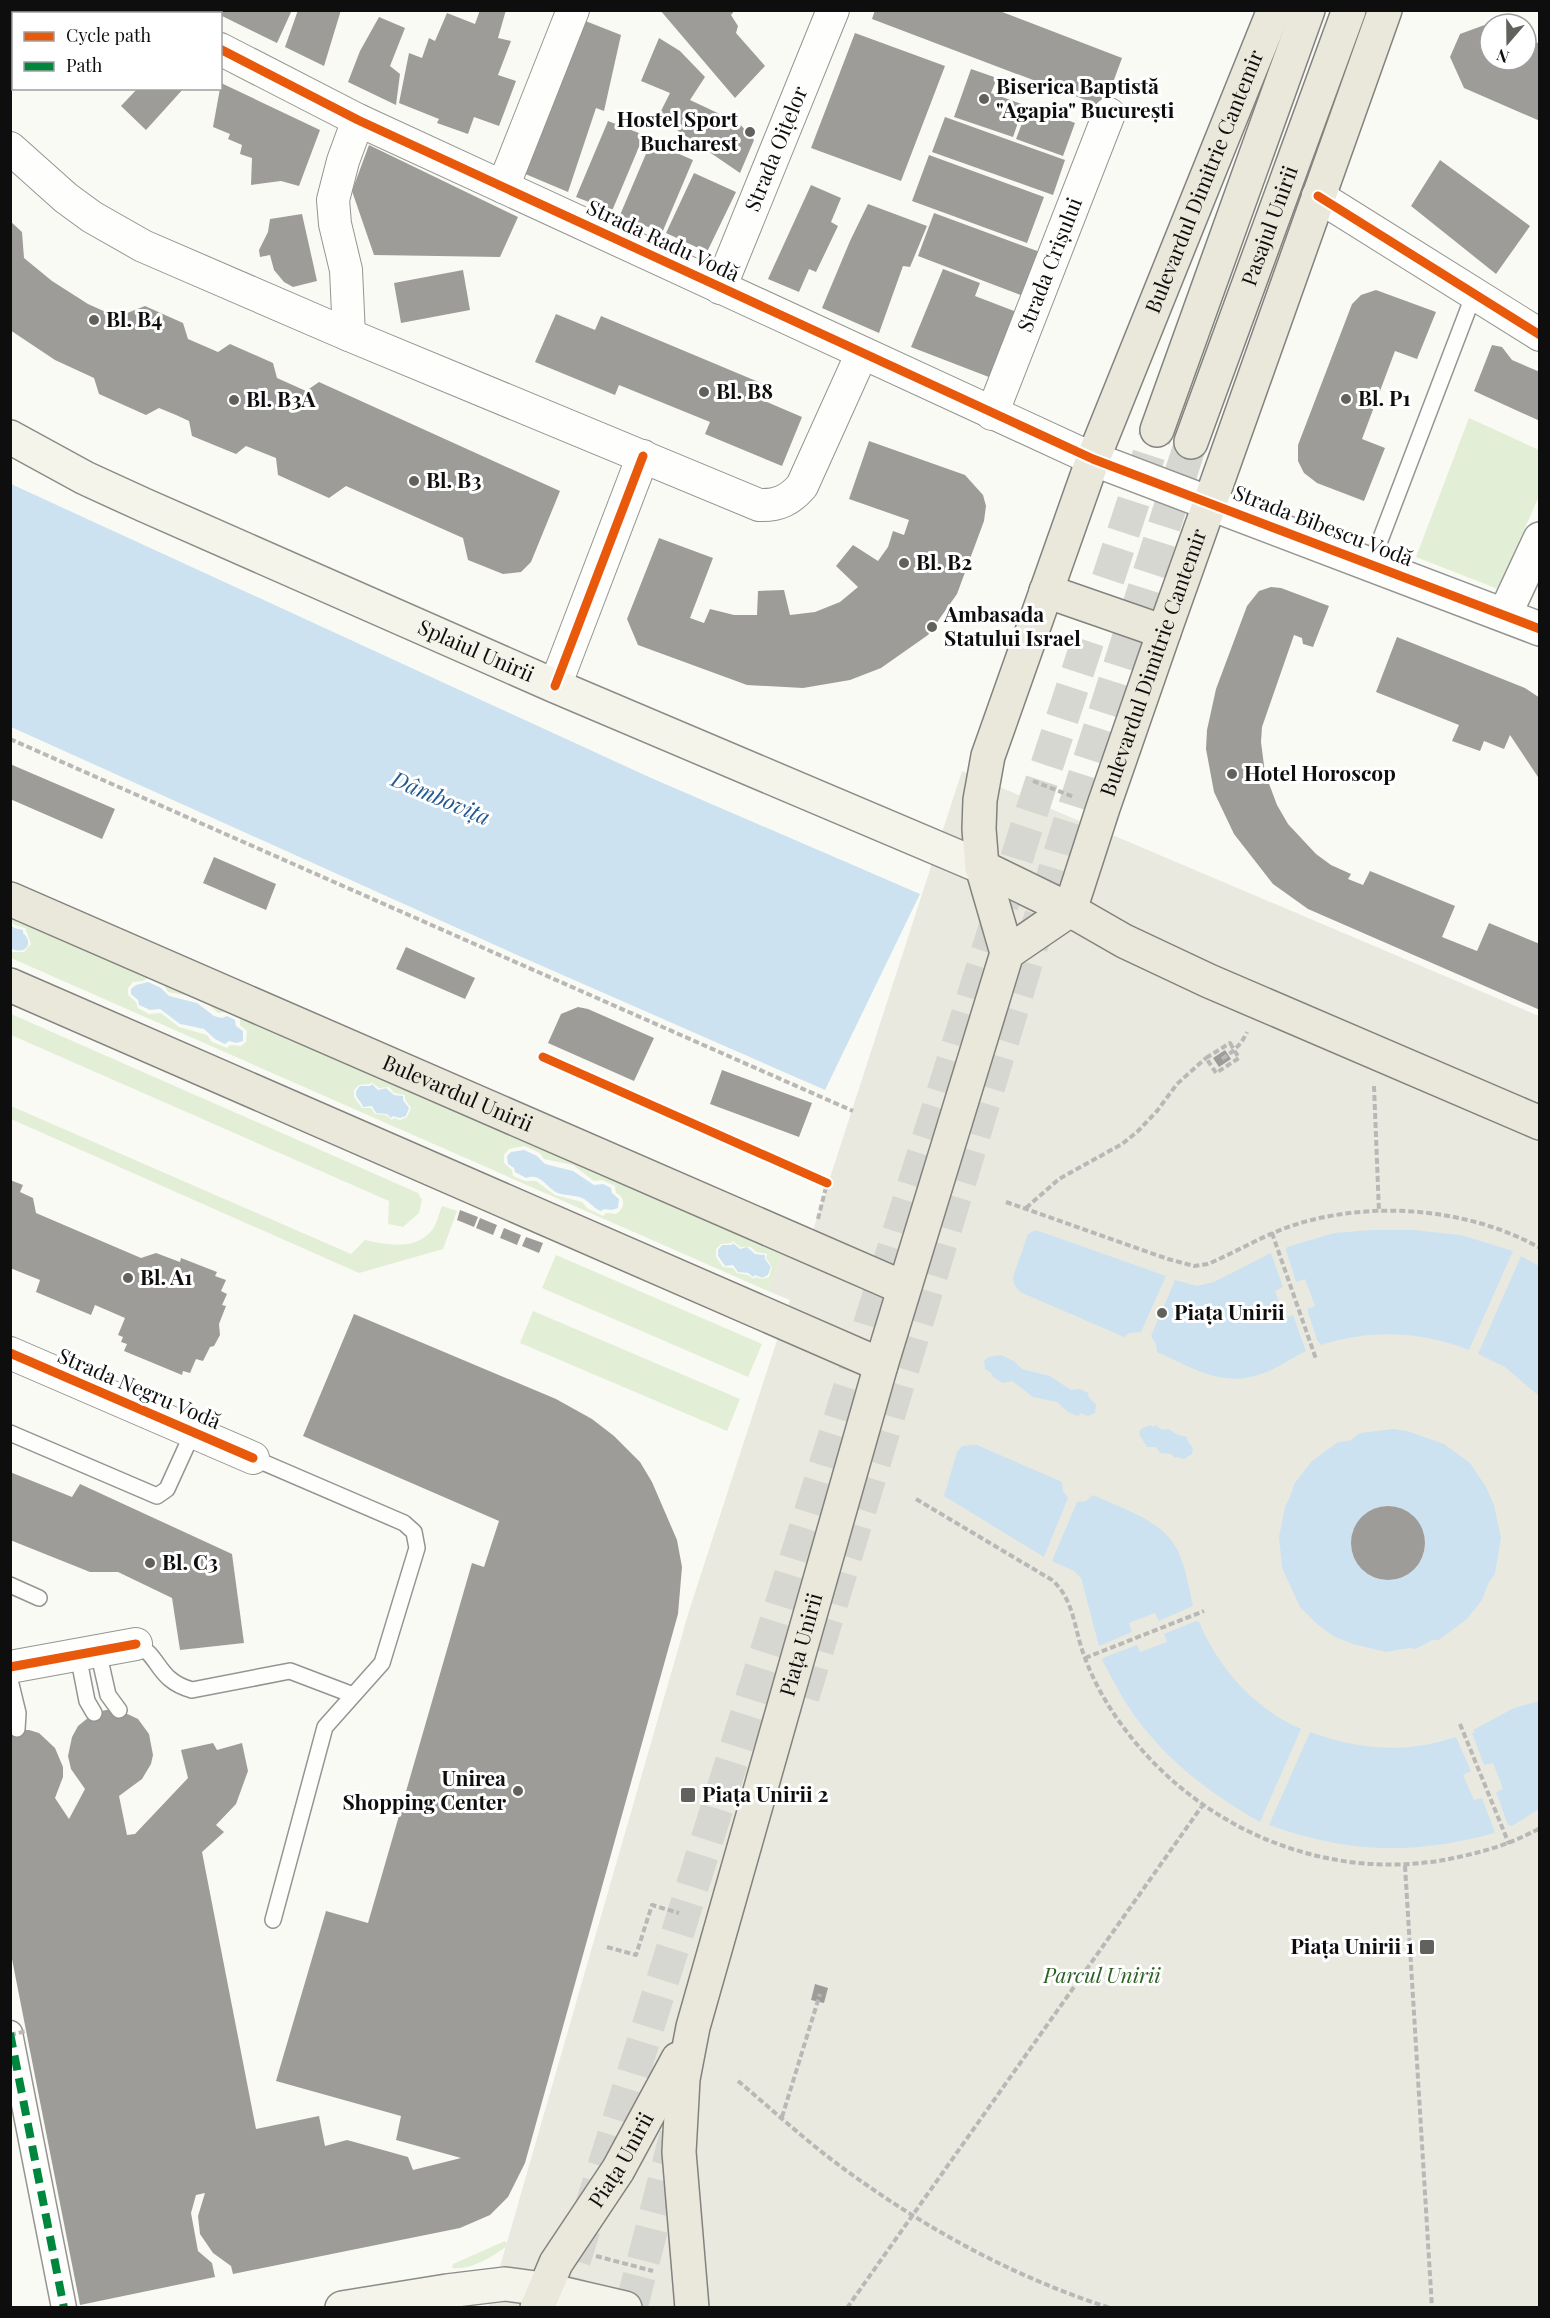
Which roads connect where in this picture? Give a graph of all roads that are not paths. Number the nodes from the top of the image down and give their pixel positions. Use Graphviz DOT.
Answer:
graph roads {
  1 [pos="573,10"];
  2 [pos="833,10"];
  3 [pos="1274,10"];
  4 [pos="1308,10"];
  5 [pos="1349,10"];
  6 [pos="1385,10"];
  7 [pos="222,50"];
  8 [pos="1109,114"];
  9 [pos="357,120"];
  10 [pos="10,148"];
  11 [pos="503,187"];
  12 [pos="1318,196"];
  13 [pos="720,288"];
  14 [pos="1474,294"];
  15 [pos="349,335"];
  16 [pos="1539,335"];
  17 [pos="862,353"];
  18 [pos="992,414"];
  19 [pos="1157,430"];
  20 [pos="10,437"];
  21 [pos="1191,442"];
  22 [pos="643,456"];
  23 [pos="1093,459"];
  24 [pos="1210,503"];
  25 [pos="1539,539"];
  26 [pos="1371,564"];
  27 [pos="1046,591"];
  28 [pos="1505,614"];
  29 [pos="1539,629"];
  30 [pos="1164,632"];
  31 [pos="555,686"];
  32 [pos="982,867"];
  33 [pos="10,899"];
  34 [pos="1070,910"];
  35 [pos="1007,953"];
  36 [pos="10,985"];
  37 [pos="1539,1123"];
  38 [pos="904,1288"];
  39 [pos="10,1353"];
  40 [pos="881,1365"];
  41 [pos="193,1432"];
  42 [pos="10,1433"];
  43 [pos="253,1458"];
  44 [pos="10,1585"];
  45 [pos="39,1598"];
  46 [pos="136,1644"];
  47 [pos="88,1653"];
  48 [pos="10,1667"];
  49 [pos="10,1680"];
  50 [pos="353,1695"];
  51 [pos="119,1710"];
  52 [pos="94,1713"];
  53 [pos="17,1729"];
  54 [pos="273,1920"];
  55 [pos="693,2027"];
  56 [pos="16,2033"];
  57 [pos="540,2298"];
  58 [pos="64,2307"];
  59 [pos="342,2307"];
  60 [pos="625,2307"];
  61 [pos="692,2307"];
  1 -- 11 [label="street"];
  2 -- 13 [label="street, Strada Oițelor"];
  3 -- 23 [label="main road, Bulevardul Dimitrie Cantemir"];
  4 -- 19 [label="main road, Pasajul Unirii"];
  5 -- 21 [label="main road, Pasajul Unirii"];
  6 -- 12 [label="main road, Bulevardul Dimitrie Cantemir"];
  7 -- 9 [label="street, Strada Radu Vodă"];
  8 -- 18 [label="street, Strada Crișului"];
  9 -- 11 [label="street, Strada Radu Vodă"];
  9 -- 15 [label="street"];
  10 -- 15 [label="street"];
  11 -- 13 [label="street, Strada Radu Vodă"];
  12 -- 14 [label="street"];
  12 -- 24 [label="main road, Bulevardul Dimitrie Cantemir"];
  13 -- 17 [label="street, Strada Radu Vodă"];
  14 -- 16 [label="street"];
  14 -- 26 [label="lane"];
  15 -- 22 [label="street"];
  17 -- 18 [label="street, Strada Radu Vodă"];
  17 -- 22 [label="street"];
  18 -- 23 [label="street, Strada Radu Vodă"];
  20 -- 31 [label="main road, Splaiul Unirii"];
  22 -- 31 [label="street"];
  23 -- 24 [label="street, Strada Bibescu Vodă"];
  23 -- 27 [label="main road, Bulevardul Dimitrie Cantemir"];
  24 -- 26 [label="street, Strada Bibescu Vodă"];
  24 -- 30 [label="main road, Bulevardul Dimitrie Cantemir"];
  25 -- 28 [label="street"];
  26 -- 28 [label="street, Strada Bibescu Vodă"];
  27 -- 30 [label="main road"];
  27 -- 32 [label="main road, Bulevardul Dimitrie Cantemir"];
  28 -- 29 [label="street, Strada Bibescu Vodă"];
  30 -- 34 [label="main road, Bulevardul Dimitrie Cantemir"];
  31 -- 32 [label="main road, Splaiul Unirii"];
  32 -- 34 [label="main road"];
  32 -- 35 [label="main road"];
  33 -- 38 [label="main road, Bulevardul Unirii"];
  34 -- 35 [label="main road"];
  34 -- 37 [label="main road"];
  35 -- 38 [label="main road, Piața Unirii"];
  36 -- 40 [label="main road"];
  38 -- 40 [label="main road, Piața Unirii"];
  39 -- 41 [label="street, Strada Negru Vodă"];
  40 -- 55 [label="main road, Piața Unirii"];
  41 -- 42 [label="lane"];
  41 -- 43 [label="street, Strada Negru Vodă"];
  43 -- 50 [label="lane"];
  44 -- 45 [label="lane"];
  46 -- 47 [label="street"];
  46 -- 50 [label="lane"];
  47 -- 48 [label="street"];
  47 -- 51 [label="lane"];
  47 -- 52 [label="lane"];
  49 -- 53 [label="lane"];
  50 -- 54 [label="lane"];
  55 -- 57 [label="main road, Piața Unirii"];
  55 -- 61 [label="main road, Piața Unirii"];
  56 -- 58 [label="street"];
  57 -- 59 [label="main road"];
  57 -- 60 [label="main road"];
}
